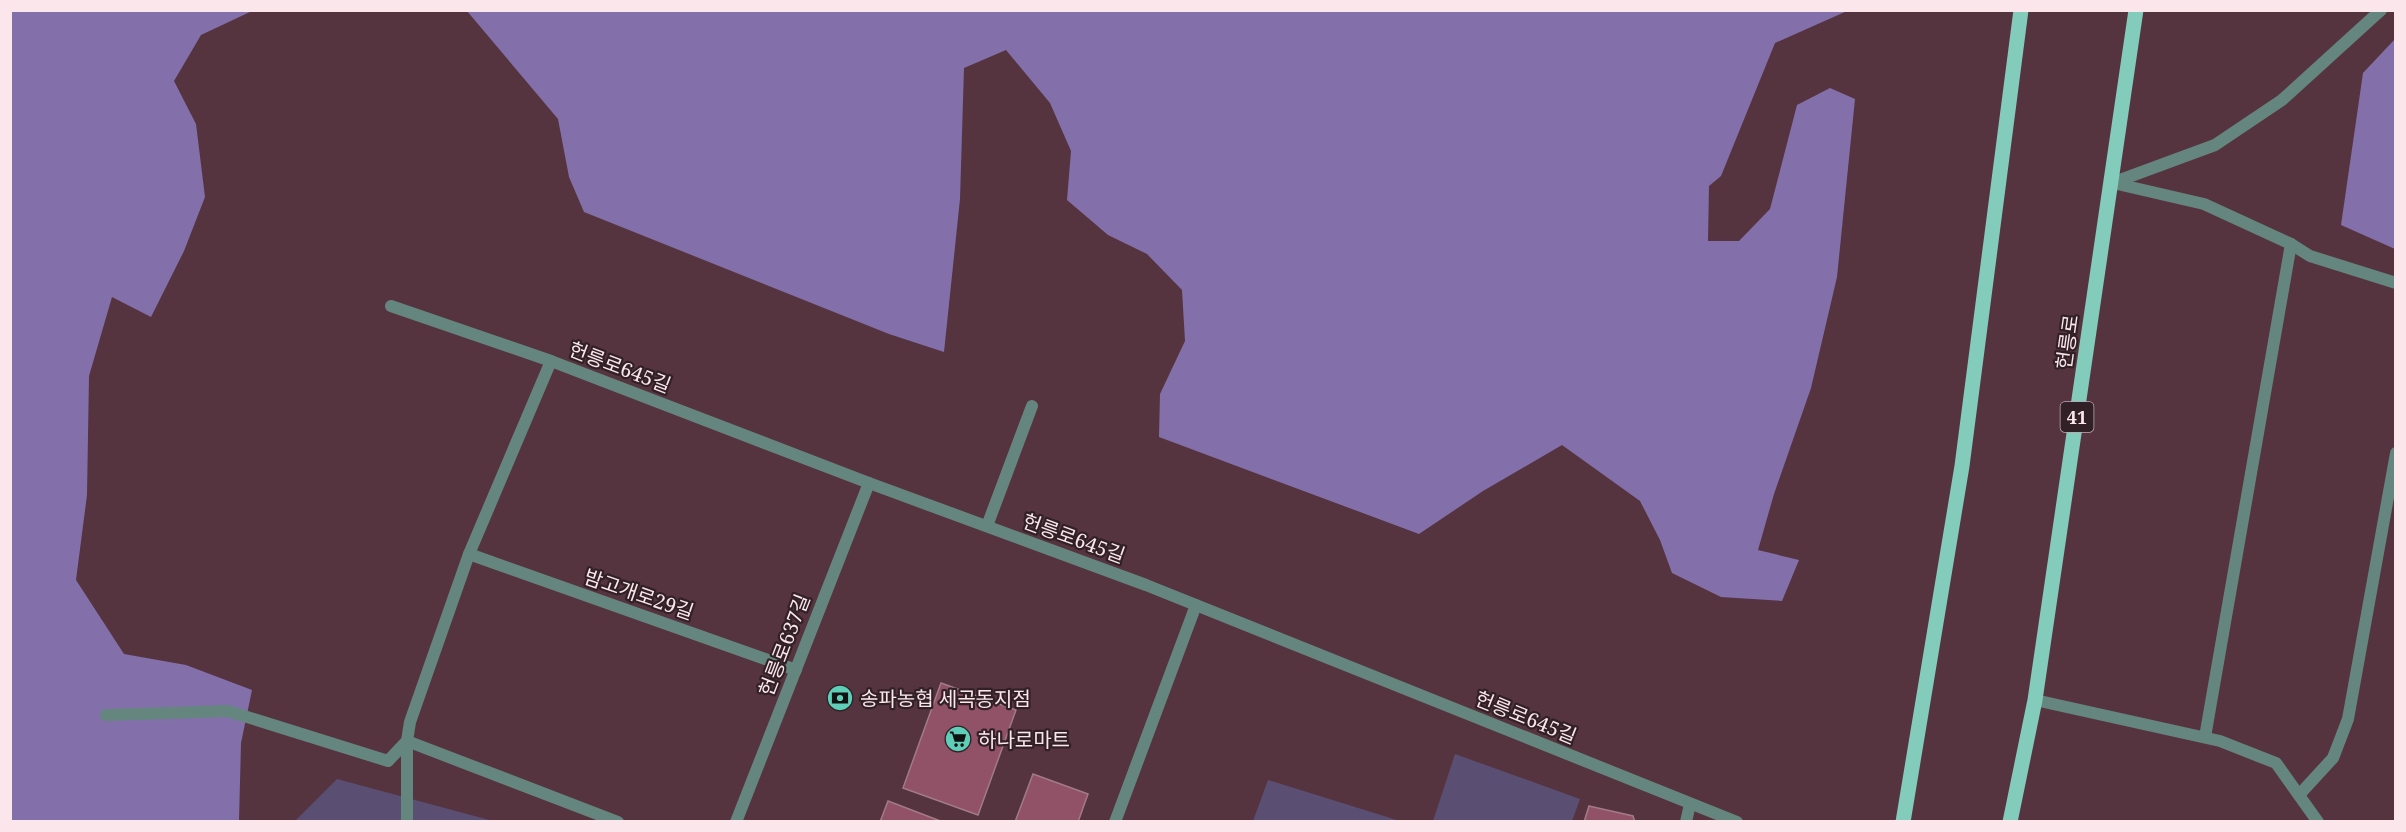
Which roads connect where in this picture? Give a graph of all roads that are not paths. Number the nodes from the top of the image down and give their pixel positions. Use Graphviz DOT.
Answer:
graph roads {
  1 [pos="2021,10"];
  2 [pos="2136,10"];
  3 [pos="2381,10"];
  4 [pos="2112,183"];
  5 [pos="2290,244"];
  6 [pos="2396,283"];
  7 [pos="391,306"];
  8 [pos="551,361"];
  9 [pos="1032,406"];
  10 [pos="2396,453"];
  11 [pos="868,483"];
  12 [pos="987,526"];
  13 [pos="470,554"];
  14 [pos="1196,605"];
  15 [pos="796,670"];
  16 [pos="2035,700"];
  17 [pos="106,715"];
  18 [pos="2205,737"];
  19 [pos="407,741"];
  20 [pos="2299,795"];
  21 [pos="1690,804"];
  22 [pos="406,822"];
  23 [pos="618,822"];
  24 [pos="736,822"];
  25 [pos="1115,822"];
  26 [pos="1686,822"];
  27 [pos="1737,822"];
  28 [pos="1903,822"];
  29 [pos="2010,822"];
  30 [pos="2318,822"];
  1 -- 28 [label="main road"];
  2 -- 4 [label="main road, 헌릉로 / 41"];
  3 -- 4 [label="street"];
  4 -- 5 [label="street"];
  4 -- 16 [label="main road, 헌릉로 / 41"];
  5 -- 6 [label="street"];
  5 -- 18 [label="street"];
  7 -- 8 [label="street, 헌릉로645길"];
  8 -- 11 [label="street, 헌릉로645길"];
  8 -- 13 [label="street"];
  9 -- 12 [label="street"];
  10 -- 20 [label="street"];
  11 -- 12 [label="street, 헌릉로645길"];
  11 -- 15 [label="street, 헌릉로637길"];
  12 -- 14 [label="street, 헌릉로645길"];
  13 -- 15 [label="street, 밤고개로29길"];
  13 -- 19 [label="street"];
  14 -- 21 [label="street, 헌릉로645길"];
  14 -- 25 [label="street"];
  15 -- 24 [label="street, 헌릉로637길"];
  16 -- 18 [label="street"];
  16 -- 29 [label="main road, 헌릉로 / 41"];
  17 -- 19 [label="street"];
  18 -- 20 [label="street"];
  19 -- 22 [label="street"];
  19 -- 23 [label="street"];
  20 -- 30 [label="street"];
  21 -- 26 [label="street"];
  21 -- 27 [label="street, 헌릉로645길"];
}
